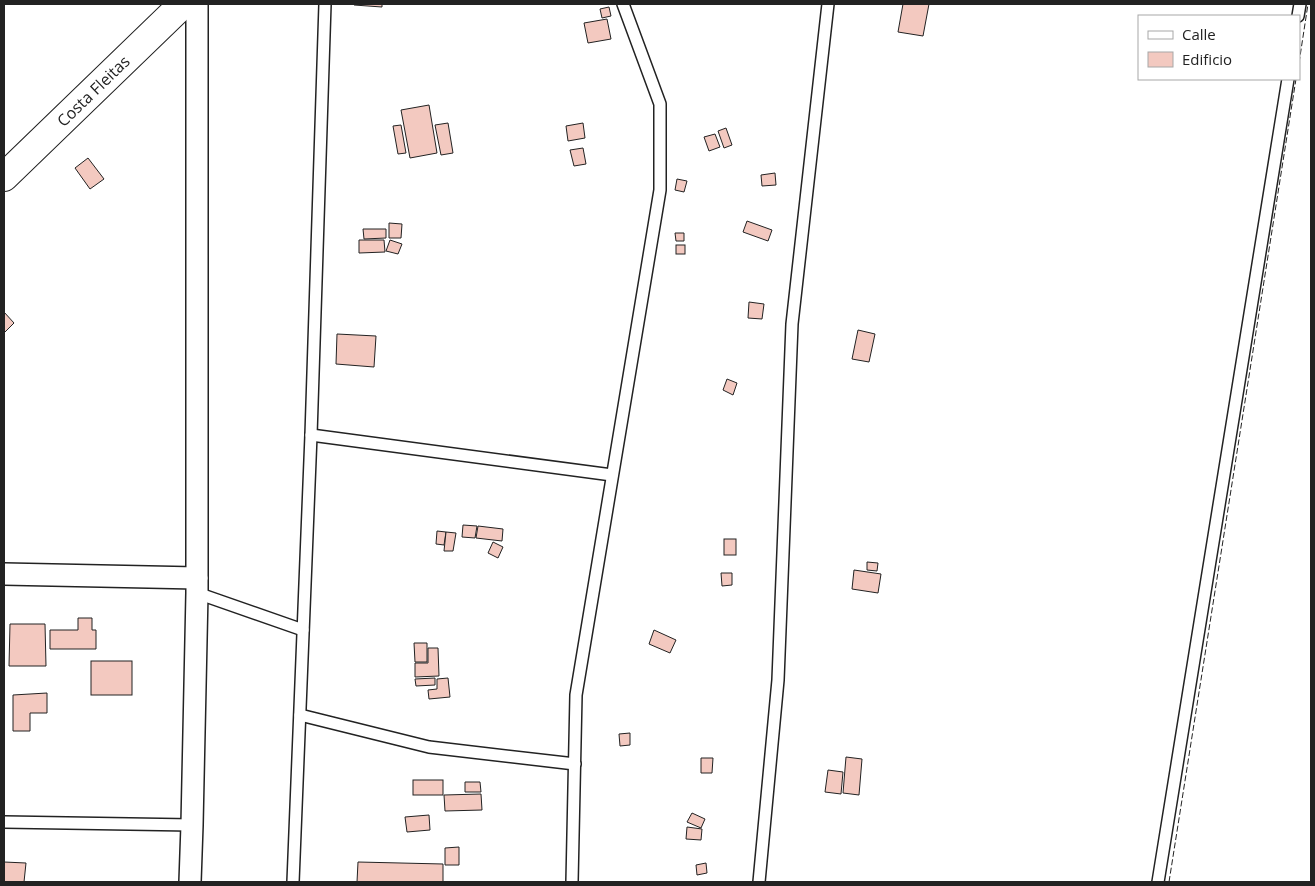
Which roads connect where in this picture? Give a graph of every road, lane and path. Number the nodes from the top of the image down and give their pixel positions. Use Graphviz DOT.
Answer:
graph roads {
  1 [pos="182,4"];
  2 [pos="197,4"];
  3 [pos="325,4"];
  4 [pos="623,4"];
  5 [pos="828,4"];
  6 [pos="1288,80"];
  7 [pos="4,177"];
  8 [pos="311,435"];
  9 [pos="612,475"];
  10 [pos="4,574"];
  11 [pos="197,586"];
  12 [pos="303,630"];
  13 [pos="300,715"];
  14 [pos="575,764"];
  15 [pos="4,822"];
  16 [pos="192,825"];
  17 [pos="190,882"];
  18 [pos="293,882"];
  19 [pos="572,882"];
  20 [pos="760,882"];
  21 [pos="1158,882"];
  1 -- 7 [label="main road, Costa Fleitas"];
  2 -- 11 [label="street"];
  3 -- 8 [label="lane"];
  4 -- 9 [label="lane"];
  5 -- 20 [label="lane"];
  6 -- 21 [label="lane"];
  8 -- 9 [label="lane"];
  8 -- 12 [label="lane"];
  9 -- 14 [label="lane"];
  10 -- 11 [label="street"];
  11 -- 12 [label="lane"];
  11 -- 16 [label="street"];
  12 -- 13 [label="lane"];
  13 -- 14 [label="lane"];
  13 -- 18 [label="lane"];
  14 -- 19 [label="lane"];
  15 -- 16 [label="lane"];
  16 -- 17 [label="street"];
}
